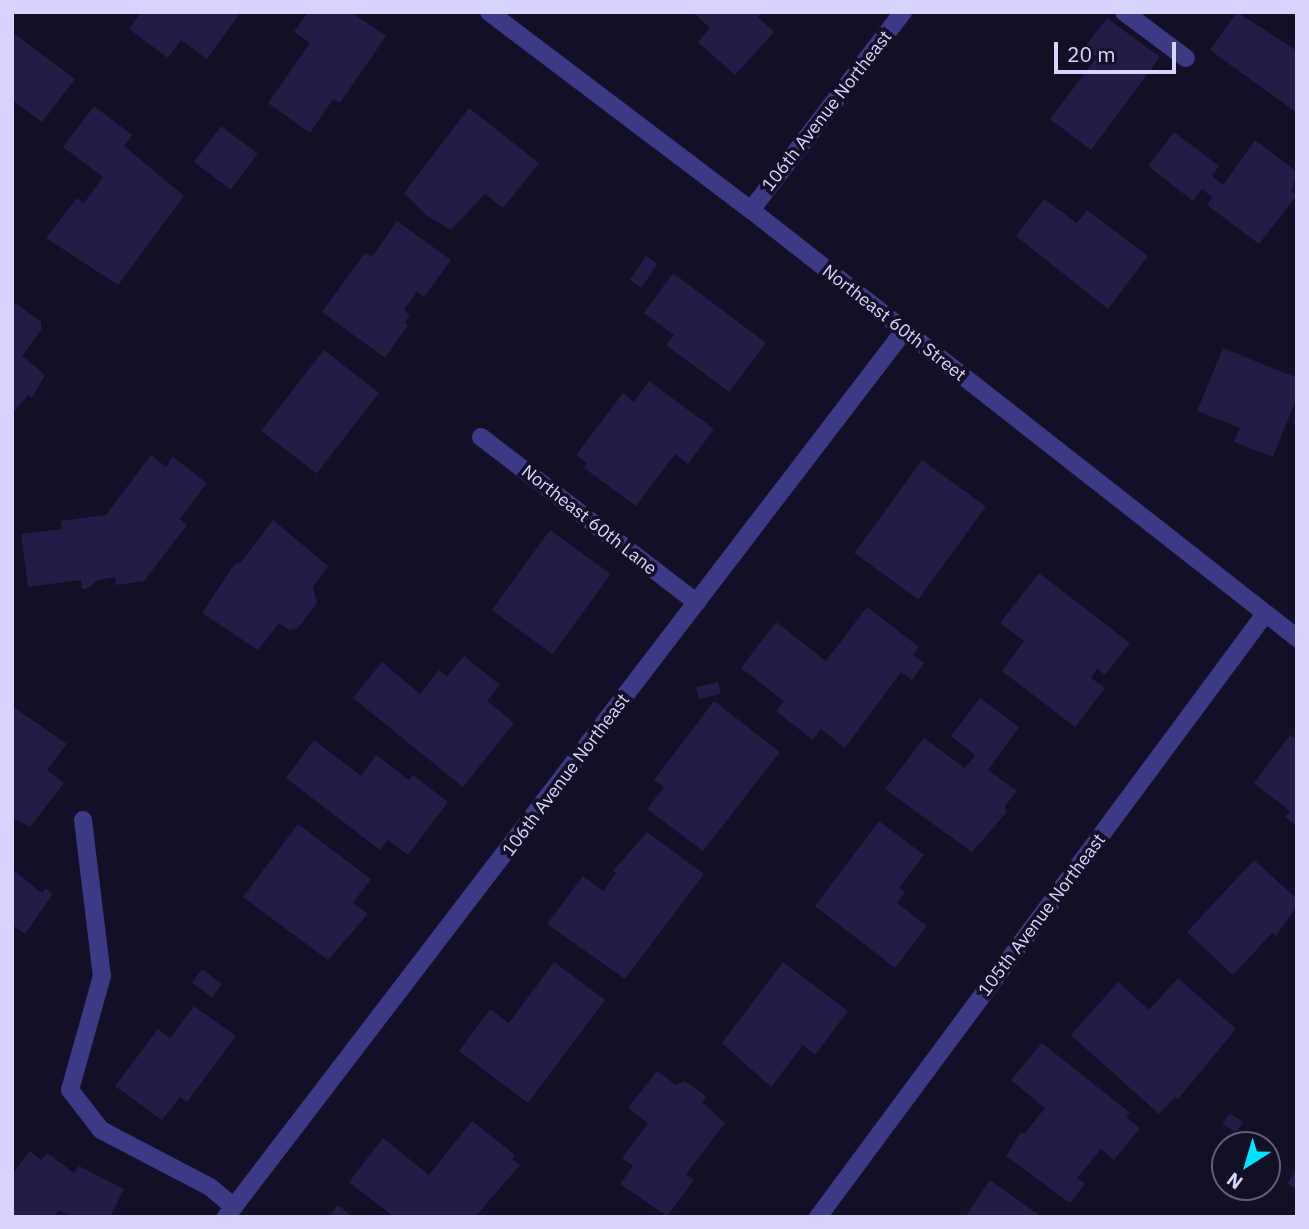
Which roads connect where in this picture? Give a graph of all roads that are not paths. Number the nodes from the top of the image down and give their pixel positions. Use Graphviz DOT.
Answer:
graph roads {
  1 [pos="489,12"];
  2 [pos="903,12"];
  3 [pos="1124,12"];
  4 [pos="1186,58"];
  5 [pos="751,210"];
  6 [pos="904,331"];
  7 [pos="481,437"];
  8 [pos="697,603"];
  9 [pos="1265,614"];
  10 [pos="1297,638"];
  11 [pos="83,820"];
  12 [pos="230,1212"];
  13 [pos="818,1217"];
  1 -- 5 [label="street, Northeast 60th Street"];
  2 -- 5 [label="street, 106th Avenue Northeast"];
  3 -- 4 [label="street"];
  5 -- 6 [label="street, Northeast 60th Street"];
  6 -- 8 [label="street, 106th Avenue Northeast"];
  6 -- 9 [label="street, Northeast 60th Street"];
  7 -- 8 [label="street, Northeast 60th Lane"];
  8 -- 12 [label="street, 106th Avenue Northeast"];
  9 -- 10 [label="street, Northeast 60th Street"];
  9 -- 13 [label="street, 105th Avenue Northeast"];
  11 -- 12 [label="street"];
}
